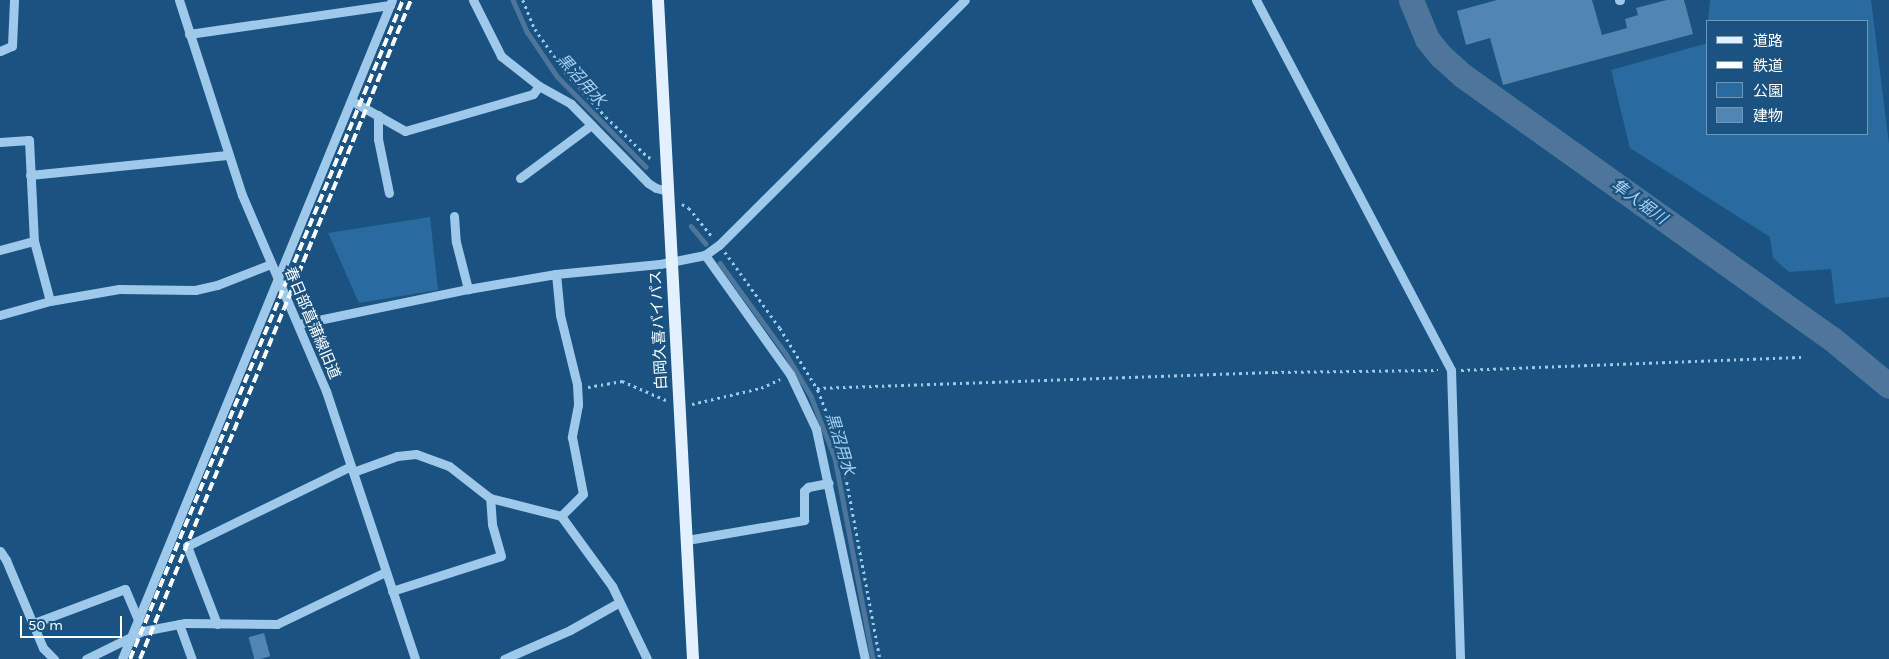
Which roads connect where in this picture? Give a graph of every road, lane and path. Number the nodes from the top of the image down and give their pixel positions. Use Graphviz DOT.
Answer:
graph roads {
  1 [pos="14,0"];
  2 [pos="179,0"];
  3 [pos="473,0"];
  4 [pos="523,0"];
  5 [pos="658,0"];
  6 [pos="964,0"];
  7 [pos="1256,0"];
  8 [pos="391,2"];
  9 [pos="189,34"];
  10 [pos="0,50"];
  11 [pos="539,86"];
  12 [pos="352,101"];
  13 [pos="378,115"];
  14 [pos="592,124"];
  15 [pos="0,142"];
  16 [pos="227,155"];
  17 [pos="654,159"];
  18 [pos="30,175"];
  19 [pos="520,178"];
  20 [pos="668,191"];
  21 [pos="389,193"];
  22 [pos="682,204"];
  23 [pos="454,216"];
  24 [pos="713,238"];
  25 [pos="34,241"];
  26 [pos="0,250"];
  27 [pos="705,254"];
  28 [pos="672,262"];
  29 [pos="272,264"];
  30 [pos="556,274"];
  31 [pos="278,278"];
  32 [pos="468,288"];
  33 [pos="50,301"];
  34 [pos="0,315"];
  35 [pos="299,324"];
  36 [pos="1802,357"];
  37 [pos="1451,370"];
  38 [pos="790,374"];
  39 [pos="817,388"];
  40 [pos="577,389"];
  41 [pos="680,406"];
  42 [pos="352,469"];
  43 [pos="829,483"];
  44 [pos="490,498"];
  45 [pos="560,516"];
  46 [pos="687,540"];
  47 [pos="0,551"];
  48 [pos="385,572"];
  49 [pos="392,591"];
  50 [pos="618,603"];
  51 [pos="138,620"];
  52 [pos="34,623"];
  53 [pos="179,624"];
  54 [pos="217,624"];
  55 [pos="131,637"];
  56 [pos="517,657"];
  57 [pos="54,659"];
  58 [pos="86,659"];
  59 [pos="122,659"];
  60 [pos="192,659"];
  61 [pos="415,659"];
  62 [pos="504,659"];
  63 [pos="647,659"];
  64 [pos="693,659"];
  65 [pos="865,659"];
  66 [pos="1460,659"];
  1 -- 10 [label="street"];
  2 -- 9 [label="street, 春日部菖蒲線旧道"];
  3 -- 11 [label="street"];
  4 -- 17 [label="path"];
  5 -- 20 [label="main road, 白岡久喜バイパス"];
  6 -- 27 [label="street"];
  7 -- 37 [label="street"];
  8 -- 9 [label="street"];
  8 -- 12 [label="street"];
  9 -- 16 [label="street, 春日部菖蒲線旧道"];
  11 -- 13 [label="street"];
  11 -- 14 [label="street"];
  12 -- 13 [label="street"];
  12 -- 31 [label="street"];
  13 -- 21 [label="street"];
  14 -- 19 [label="street"];
  14 -- 20 [label="street"];
  15 -- 18 [label="street"];
  16 -- 18 [label="street"];
  16 -- 29 [label="street, 春日部菖蒲線旧道"];
  18 -- 25 [label="street"];
  20 -- 28 [label="main road, 白岡久喜バイパス"];
  22 -- 24 [label="path"];
  23 -- 32 [label="street"];
  25 -- 26 [label="street"];
  25 -- 33 [label="street"];
  27 -- 28 [label="street"];
  27 -- 38 [label="street"];
  28 -- 30 [label="street"];
  28 -- 41 [label="main road, 白岡久喜バイパス"];
  29 -- 31 [label="street, 春日部菖蒲線旧道"];
  29 -- 33 [label="street"];
  30 -- 32 [label="street"];
  30 -- 40 [label="street"];
  31 -- 35 [label="street, 春日部菖蒲線旧道"];
  31 -- 51 [label="street"];
  32 -- 35 [label="street"];
  33 -- 34 [label="street"];
  35 -- 42 [label="street, 春日部菖蒲線旧道"];
  36 -- 37 [label="path"];
  37 -- 39 [label="path"];
  37 -- 66 [label="street"];
  38 -- 41 [label="path"];
  38 -- 43 [label="street"];
  40 -- 41 [label="path"];
  40 -- 45 [label="street"];
  41 -- 46 [label="main road, 白岡久喜バイパス"];
  42 -- 44 [label="street"];
  42 -- 48 [label="street, 春日部菖蒲線旧道"];
  42 -- 54 [label="street"];
  43 -- 46 [label="street"];
  43 -- 65 [label="street"];
  44 -- 45 [label="street"];
  44 -- 49 [label="street"];
  45 -- 50 [label="street"];
  46 -- 64 [label="main road, 白岡久喜バイパス"];
  47 -- 52 [label="street"];
  48 -- 49 [label="street, 春日部菖蒲線旧道"];
  48 -- 54 [label="street"];
  49 -- 61 [label="street, 春日部菖蒲線旧道"];
  50 -- 56 [label="street"];
  50 -- 63 [label="street"];
  51 -- 52 [label="street"];
  51 -- 55 [label="street"];
  52 -- 57 [label="street"];
  53 -- 54 [label="street"];
  53 -- 55 [label="street"];
  53 -- 60 [label="street"];
  55 -- 58 [label="street"];
  55 -- 59 [label="street"];
  56 -- 62 [label="street"];
}
